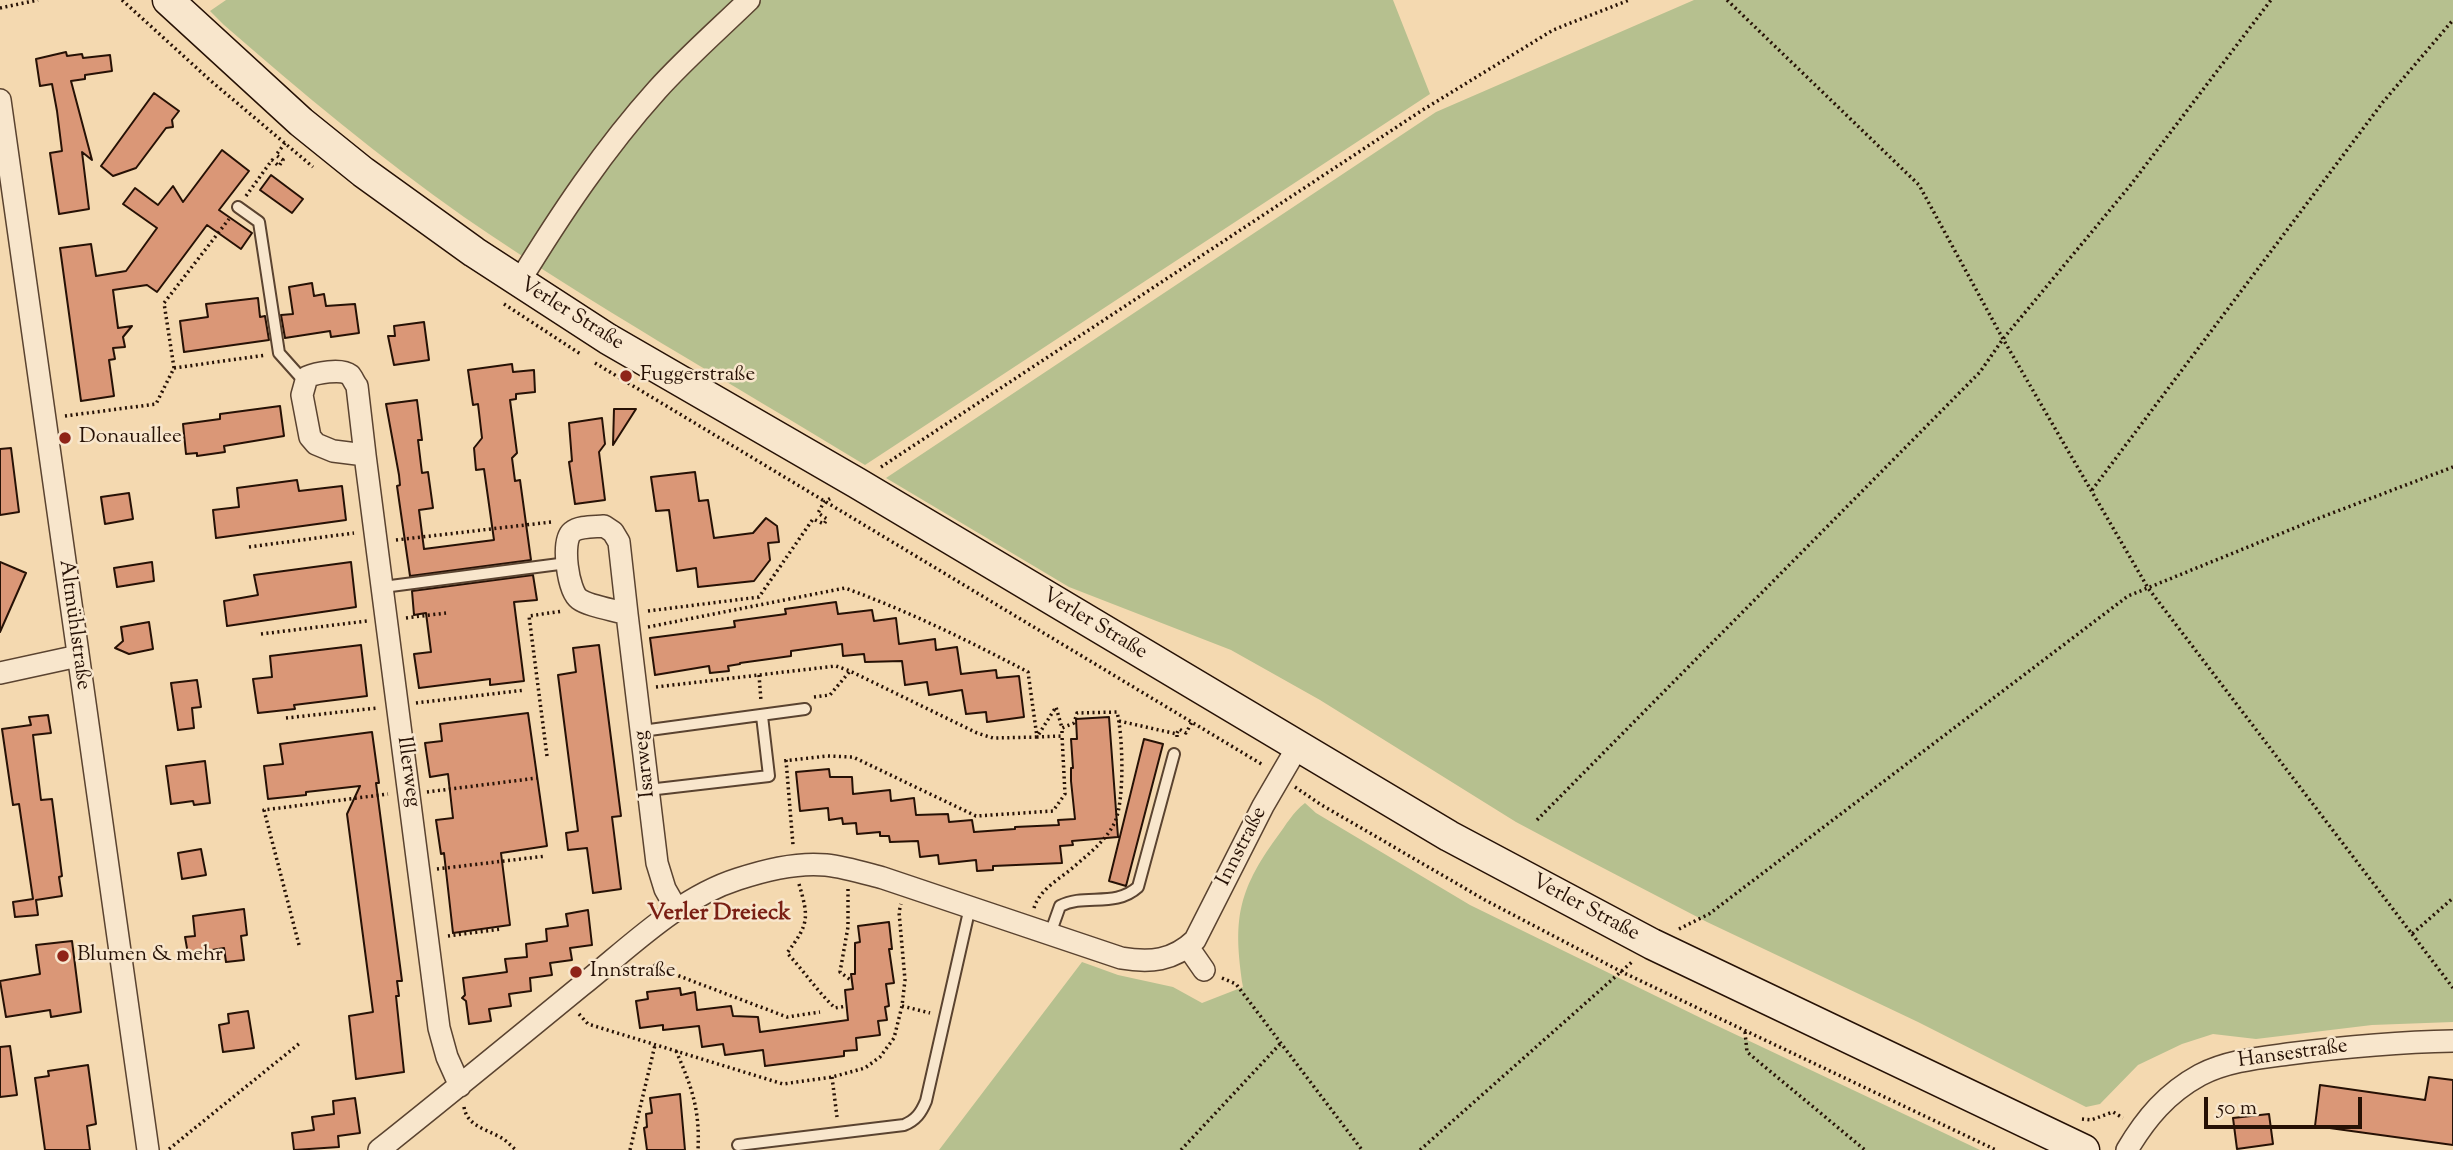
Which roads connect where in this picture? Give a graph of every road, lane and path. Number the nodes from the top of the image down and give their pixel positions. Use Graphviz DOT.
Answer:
graph roads {
  1 [pos="38,0"];
  2 [pos="168,0"];
  3 [pos="749,0"];
  4 [pos="1629,0"];
  5 [pos="1727,0"];
  6 [pos="2270,0"];
  7 [pos="0,8"];
  8 [pos="2453,20"];
  9 [pos="0,100"];
  10 [pos="300,121"];
  11 [pos="3,146"];
  12 [pos="238,207"];
  13 [pos="519,282"];
  14 [pos="2003,339"];
  15 [pos="279,354"];
  16 [pos="174,368"];
  17 [pos="304,381"];
  18 [pos="44,419"];
  19 [pos="365,455"];
  20 [pos="2453,467"];
  21 [pos="857,483"];
  22 [pos="2092,491"];
  23 [pos="551,522"];
  24 [pos="376,537"];
  25 [pos="249,547"];
  26 [pos="567,563"];
  27 [pos="383,587"];
  28 [pos="2148,587"];
  29 [pos="579,599"];
  30 [pos="446,613"];
  31 [pos="626,614"];
  32 [pos="387,619"];
  33 [pos="643,628"];
  34 [pos="261,634"];
  35 [pos="78,656"];
  36 [pos="850,671"];
  37 [pos="0,673"];
  38 [pos="759,675"];
  39 [pos="525,690"];
  40 [pos="637,690"];
  41 [pos="398,706"];
  42 [pos="805,709"];
  43 [pos="762,716"];
  44 [pos="286,718"];
  45 [pos="1119,721"];
  46 [pos="1192,722"];
  47 [pos="1062,728"];
  48 [pos="642,731"];
  49 [pos="1177,734"];
  50 [pos="1062,736"];
  51 [pos="1037,737"];
  52 [pos="1298,746"];
  53 [pos="1174,754"];
  54 [pos="547,755"];
  55 [pos="786,760"];
  56 [pos="768,763"];
  57 [pos="537,778"];
  58 [pos="648,790"];
  59 [pos="410,793"];
  60 [pos="1537,820"];
  61 [pos="546,856"];
  62 [pos="794,866"];
  63 [pos="848,869"];
  64 [pos="420,871"];
  65 [pos="907,886"];
  66 [pos="2453,898"];
  67 [pos="970,907"];
  68 [pos="677,910"];
  69 [pos="1709,914"];
  70 [pos="1027,927"];
  71 [pos="501,929"];
  72 [pos="1051,934"];
  73 [pos="2412,934"];
  74 [pos="428,938"];
  75 [pos="299,944"];
  76 [pos="1188,947"];
  77 [pos="654,964"];
  78 [pos="1204,970"];
  79 [pos="852,981"];
  80 [pos="2453,988"];
  81 [pos="566,999"];
  82 [pos="847,1006"];
  83 [pos="902,1006"];
  84 [pos="820,1012"];
  85 [pos="945,1017"];
  86 [pos="1745,1032"];
  87 [pos="2453,1041"];
  88 [pos="300,1042"];
  89 [pos="1280,1043"];
  90 [pos="655,1045"];
  91 [pos="677,1051"];
  92 [pos="832,1077"];
  93 [pos="460,1086"];
  94 [pos="839,1133"];
  95 [pos="738,1145"];
  96 [pos="148,1150"];
  97 [pos="167,1150"];
  98 [pos="379,1150"];
  99 [pos="516,1150"];
  100 [pos="630,1150"];
  101 [pos="698,1150"];
  102 [pos="1181,1150"];
  103 [pos="1362,1150"];
  104 [pos="1420,1150"];
  105 [pos="1865,1150"];
  106 [pos="1996,1150"];
  107 [pos="2084,1150"];
  108 [pos="2127,1150"];
  1 -- 7 [label="path"];
  2 -- 10 [label="main road, Verler Straße"];
  3 -- 13 [label="street"];
  4 -- 21 [label="path"];
  5 -- 14 [label="path"];
  6 -- 14 [label="path"];
  8 -- 22 [label="path"];
  9 -- 11 [label="street, Altmühlstraße"];
  10 -- 12 [label="path"];
  10 -- 13 [label="main road, Verler Straße"];
  11 -- 18 [label="street, Altmühlstraße"];
  12 -- 15 [label="lane"];
  12 -- 16 [label="path"];
  13 -- 21 [label="main road, Verler Straße"];
  14 -- 22 [label="path"];
  14 -- 60 [label="path"];
  15 -- 16 [label="path"];
  15 -- 17 [label="lane"];
  16 -- 18 [label="path"];
  17 -- 19 [label="street"];
  17 -- 19 [label="street, Illerweg"];
  18 -- 35 [label="street, Altmühlstraße"];
  19 -- 24 [label="street, Illerweg"];
  20 -- 28 [label="path"];
  21 -- 31 [label="path"];
  21 -- 52 [label="main road, Verler Straße"];
  22 -- 28 [label="path"];
  23 -- 24 [label="path"];
  24 -- 25 [label="path"];
  24 -- 27 [label="street, Illerweg"];
  26 -- 27 [label="lane"];
  26 -- 29 [label="street, Isarweg"];
  26 -- 31 [label="street, Isarweg"];
  27 -- 32 [label="street, Illerweg"];
  28 -- 69 [label="path"];
  28 -- 73 [label="path"];
  29 -- 31 [label="street"];
  29 -- 54 [label="path"];
  30 -- 32 [label="path"];
  31 -- 40 [label="street, Isarweg"];
  32 -- 34 [label="path"];
  32 -- 41 [label="street, Illerweg"];
  33 -- 51 [label="path"];
  35 -- 37 [label="street"];
  35 -- 96 [label="street, Altmühlstraße"];
  36 -- 38 [label="path"];
  36 -- 42 [label="path"];
  36 -- 51 [label="path"];
  38 -- 40 [label="path"];
  38 -- 43 [label="path"];
  39 -- 41 [label="path"];
  40 -- 48 [label="street, Isarweg"];
  41 -- 44 [label="path"];
  41 -- 59 [label="street, Illerweg"];
  42 -- 43 [label="lane"];
  43 -- 48 [label="lane"];
  43 -- 56 [label="lane"];
  45 -- 47 [label="path"];
  45 -- 49 [label="path"];
  45 -- 70 [label="path"];
  46 -- 49 [label="path"];
  47 -- 50 [label="path"];
  47 -- 51 [label="path"];
  48 -- 58 [label="street, Isarweg"];
  49 -- 53 [label="path"];
  50 -- 51 [label="path"];
  50 -- 55 [label="path"];
  52 -- 76 [label="street, Innstraße"];
  52 -- 107 [label="main road, Verler Straße"];
  53 -- 72 [label="lane"];
  55 -- 56 [label="path"];
  55 -- 62 [label="path"];
  56 -- 58 [label="lane"];
  57 -- 59 [label="path"];
  58 -- 68 [label="street, Isarweg"];
  59 -- 64 [label="street, Illerweg"];
  59 -- 75 [label="path"];
  61 -- 64 [label="path"];
  62 -- 63 [label="street"];
  62 -- 68 [label="street"];
  62 -- 82 [label="path"];
  63 -- 65 [label="street"];
  63 -- 79 [label="path"];
  64 -- 74 [label="street, Illerweg"];
  65 -- 67 [label="street"];
  65 -- 83 [label="path"];
  66 -- 73 [label="path"];
  67 -- 70 [label="street"];
  67 -- 85 [label="lane"];
  68 -- 81 [label="street"];
  70 -- 72 [label="street"];
  71 -- 74 [label="path"];
  72 -- 76 [label="street"];
  73 -- 80 [label="path"];
  74 -- 93 [label="street, Illerweg"];
  76 -- 78 [label="street"];
  77 -- 84 [label="path"];
  78 -- 89 [label="path"];
  81 -- 90 [label="path"];
  81 -- 93 [label="street"];
  83 -- 85 [label="path"];
  83 -- 92 [label="path"];
  85 -- 94 [label="lane"];
  86 -- 104 [label="path"];
  86 -- 105 [label="path"];
  86 -- 106 [label="path"];
  87 -- 108 [label="street, Hansestraße"];
  88 -- 97 [label="path"];
  89 -- 102 [label="path"];
  89 -- 103 [label="path"];
  90 -- 91 [label="path"];
  90 -- 100 [label="path"];
  91 -- 92 [label="path"];
  91 -- 101 [label="path"];
  92 -- 94 [label="path"];
  93 -- 98 [label="street"];
  93 -- 99 [label="path"];
  94 -- 95 [label="lane"];
}
